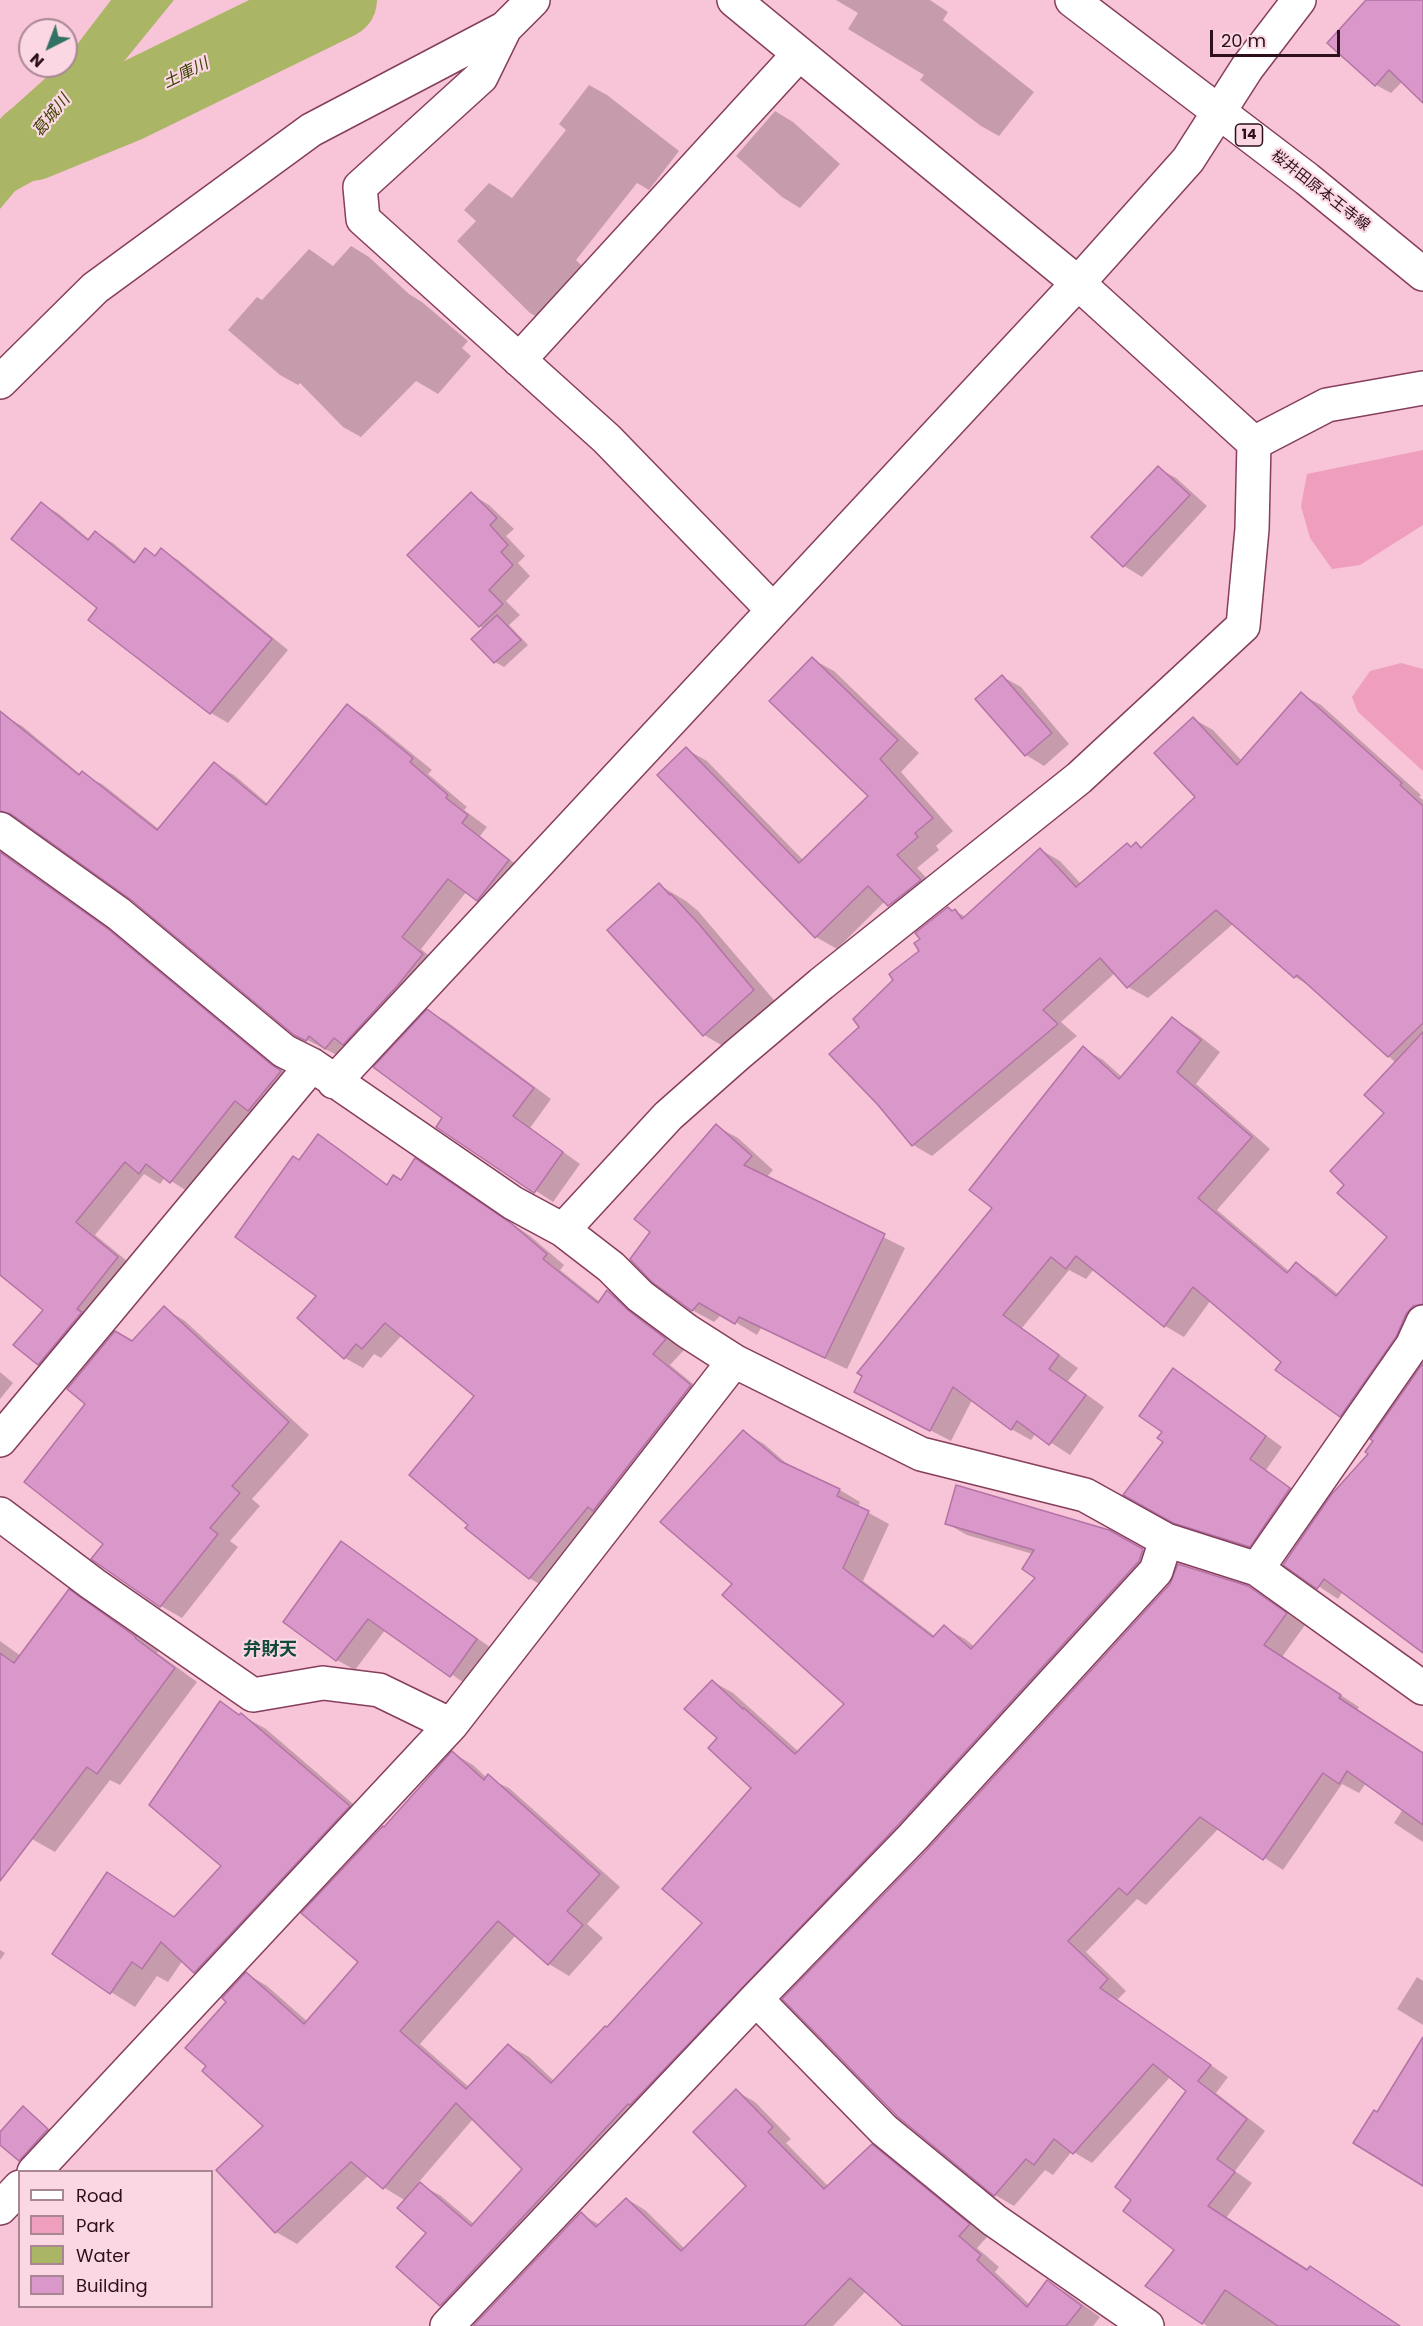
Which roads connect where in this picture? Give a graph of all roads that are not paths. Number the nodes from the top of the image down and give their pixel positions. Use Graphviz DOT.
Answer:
graph roads {
  1 [pos="533,0"];
  2 [pos="734,0"];
  3 [pos="1072,0"];
  4 [pos="1299,0"];
  5 [pos="505,28"];
  6 [pos="799,54"];
  7 [pos="1220,113"];
  8 [pos="1423,274"];
  9 [pos="1078,283"];
  10 [pos="519,360"];
  11 [pos="0,382"];
  12 [pos="1423,388"];
  13 [pos="1254,443"];
  14 [pos="772,609"];
  15 [pos="0,829"];
  16 [pos="323,1073"];
  17 [pos="563,1230"];
  18 [pos="1423,1322"];
  19 [pos="734,1361"];
  20 [pos="0,1440"];
  21 [pos="0,1514"];
  22 [pos="1166,1540"];
  23 [pos="1257,1569"];
  24 [pos="1423,1688"];
  25 [pos="451,1725"];
  26 [pos="756,2000"];
  27 [pos="36,2170"];
  28 [pos="18,2189"];
  29 [pos="0,2208"];
  30 [pos="447,2326"];
  31 [pos="1147,2326"];
  1 -- 5 [label="street"];
  2 -- 6 [label="street"];
  3 -- 7 [label="street, 桜井田原本王寺線 / 14"];
  4 -- 7 [label="street"];
  5 -- 10 [label="street"];
  5 -- 11 [label="street"];
  6 -- 9 [label="street"];
  6 -- 10 [label="street"];
  7 -- 8 [label="street, 桜井田原本王寺線 / 14"];
  7 -- 9 [label="street"];
  9 -- 13 [label="street"];
  9 -- 14 [label="street"];
  10 -- 14 [label="street"];
  12 -- 13 [label="street"];
  13 -- 17 [label="street"];
  14 -- 16 [label="street"];
  15 -- 16 [label="street"];
  16 -- 17 [label="street"];
  16 -- 20 [label="street"];
  17 -- 19 [label="street"];
  18 -- 23 [label="street"];
  19 -- 22 [label="street"];
  19 -- 25 [label="street"];
  21 -- 25 [label="street"];
  22 -- 23 [label="street"];
  22 -- 26 [label="street"];
  23 -- 24 [label="street"];
  25 -- 27 [label="street"];
  26 -- 30 [label="street"];
  26 -- 31 [label="street"];
  28 -- 29 [label="street"];
}
